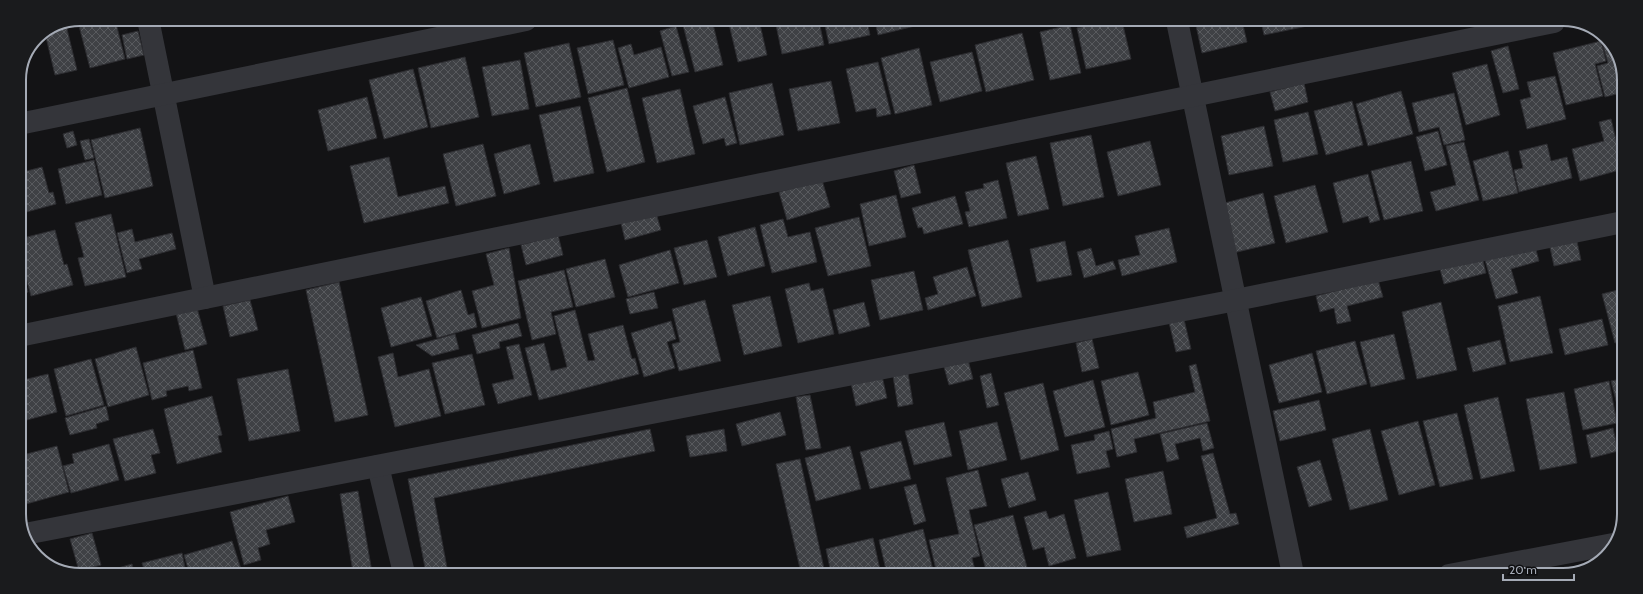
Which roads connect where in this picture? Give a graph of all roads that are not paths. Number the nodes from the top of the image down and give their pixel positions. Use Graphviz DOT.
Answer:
graph roads {
  1 [pos="149,26"];
  2 [pos="497,26"];
  3 [pos="1178,26"];
  4 [pos="1534,26"];
  5 [pos="163,94"];
  6 [pos="1193,95"];
  7 [pos="26,123"];
  8 [pos="1617,223"];
  9 [pos="205,298"];
  10 [pos="1236,300"];
  11 [pos="26,335"];
  12 [pos="378,466"];
  13 [pos="29,533"];
  14 [pos="1607,545"];
  15 [pos="403,568"];
  16 [pos="1292,568"];
  17 [pos="1486,568"];
  1 -- 5 [label="street"];
  2 -- 5 [label="street"];
  3 -- 6 [label="street"];
  4 -- 6 [label="street"];
  5 -- 7 [label="street"];
  5 -- 9 [label="street"];
  6 -- 9 [label="street"];
  6 -- 10 [label="street"];
  8 -- 10 [label="street"];
  9 -- 11 [label="street"];
  10 -- 12 [label="street"];
  10 -- 16 [label="street"];
  12 -- 13 [label="street"];
  12 -- 15 [label="street"];
  14 -- 17 [label="street"];
}
